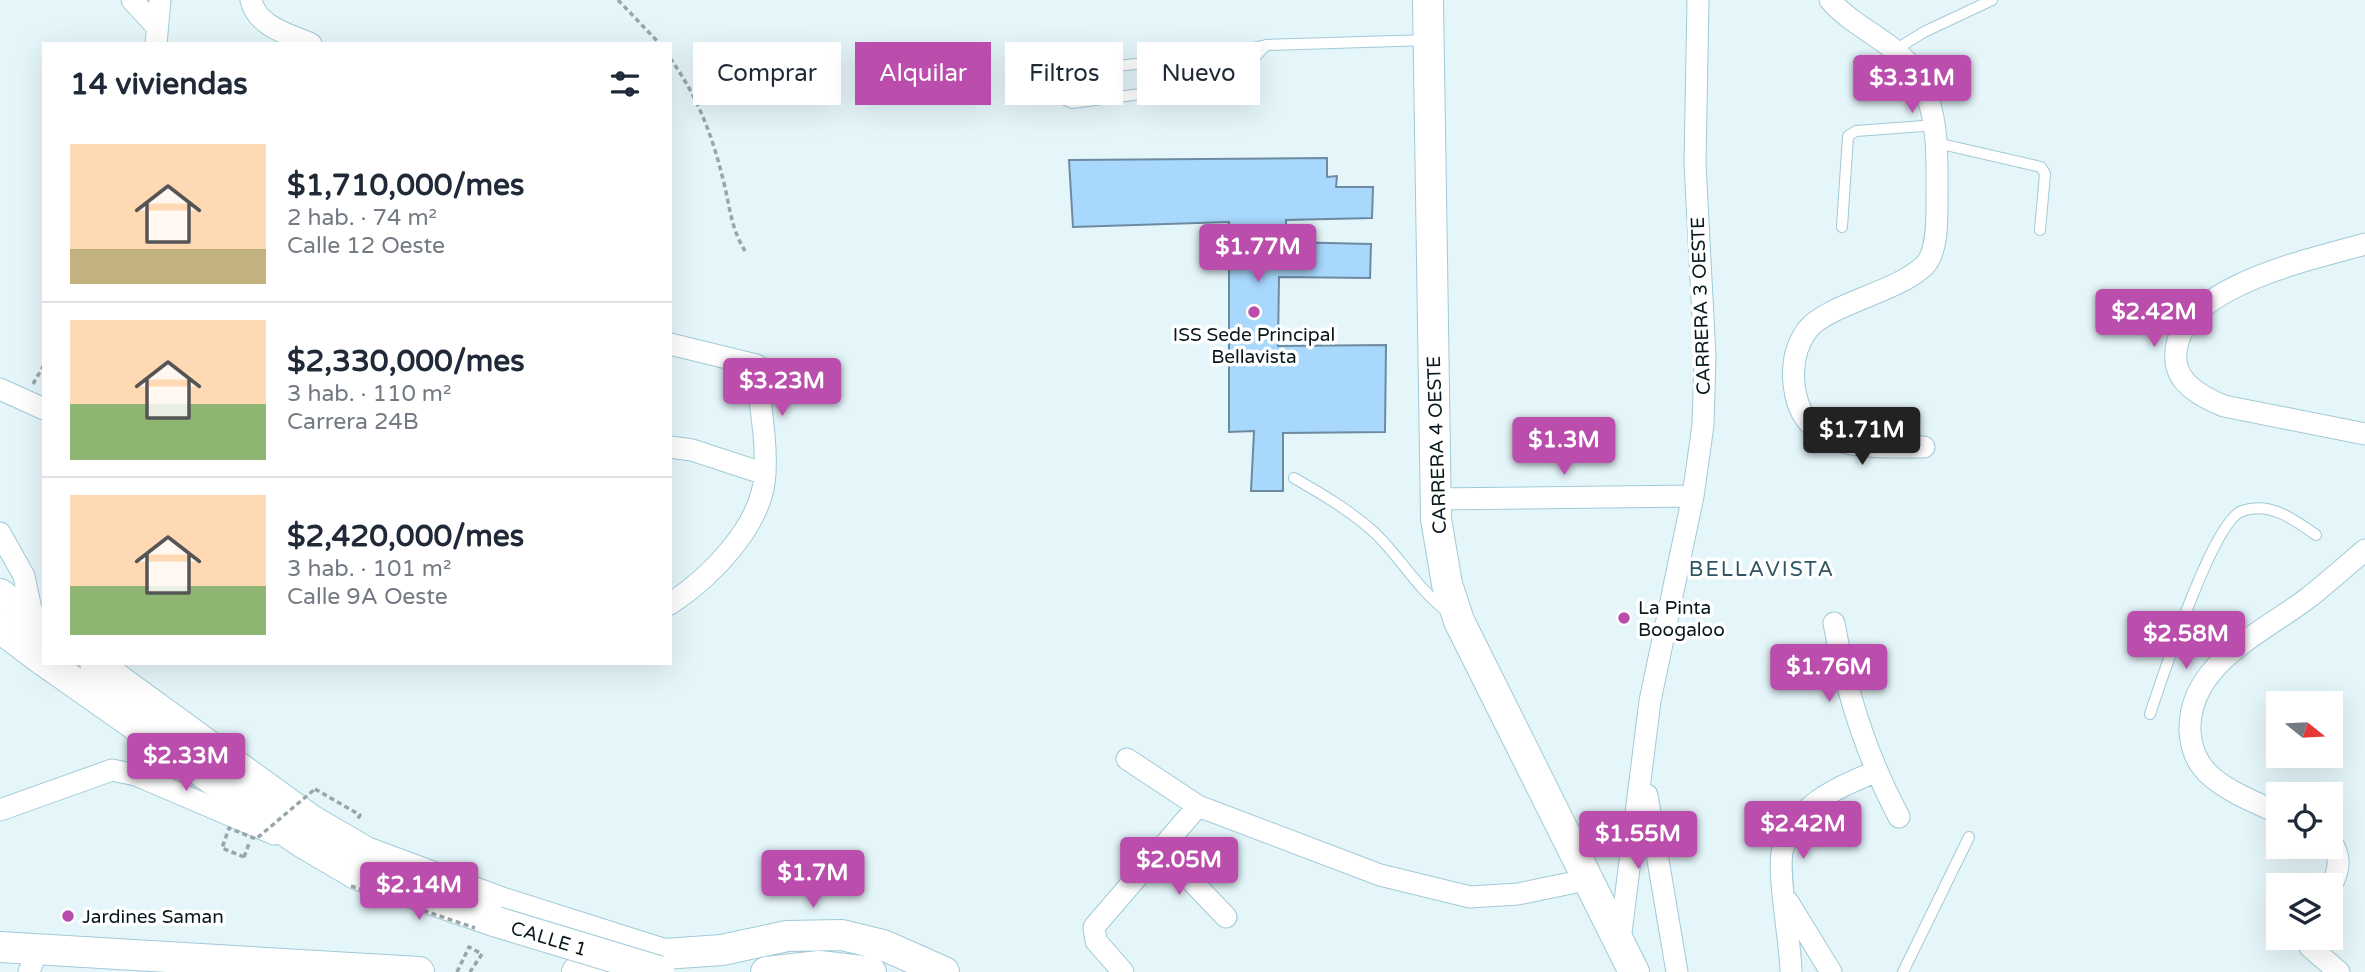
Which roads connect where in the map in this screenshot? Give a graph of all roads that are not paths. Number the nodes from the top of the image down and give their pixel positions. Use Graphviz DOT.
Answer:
graph roads {
  1 [pos="132,0"];
  2 [pos="160,0"];
  3 [pos="251,0"];
  4 [pos="1428,0"];
  5 [pos="1698,0"];
  6 [pos="1830,0"];
  7 [pos="1992,0"];
  8 [pos="156,35"];
  9 [pos="1429,40"];
  10 [pos="306,42"];
  11 [pos="1266,45"];
  12 [pos="1895,50"];
  13 [pos="1937,134"];
  14 [pos="1842,227"];
  15 [pos="2040,230"];
  16 [pos="2365,244"];
  17 [pos="672,344"];
  18 [pos="0,389"];
  19 [pos="42,408"];
  20 [pos="2365,434"];
  21 [pos="672,447"];
  22 [pos="1924,447"];
  23 [pos="765,474"];
  24 [pos="1294,478"];
  25 [pos="1693,496"];
  26 [pos="1435,499"];
  27 [pos="2316,535"];
  28 [pos="5,541"];
  29 [pos="2365,550"];
  30 [pos="0,567"];
  31 [pos="0,594"];
  32 [pos="672,603"];
  33 [pos="1459,621"];
  34 [pos="38,623"];
  35 [pos="1834,623"];
  36 [pos="0,628"];
  37 [pos="2179,631"];
  38 [pos="2225,656"];
  39 [pos="42,659"];
  40 [pos="50,665"];
  41 [pos="98,665"];
  42 [pos="120,665"];
  43 [pos="133,693"];
  44 [pos="2150,714"];
  45 [pos="1127,759"];
  46 [pos="1642,762"];
  47 [pos="1875,772"];
  48 [pos="4,806"];
  49 [pos="1198,806"];
  50 [pos="2266,807"];
  51 [pos="1899,817"];
  52 [pos="1969,836"];
  53 [pos="300,841"];
  54 [pos="1161,849"];
  55 [pos="1576,882"];
  56 [pos="1785,897"];
  57 [pos="1226,917"];
  58 [pos="1620,941"];
  59 [pos="0,947"];
  60 [pos="2314,950"];
  61 [pos="33,961"];
  62 [pos="663,963"];
  63 [pos="364,971"];
  64 [pos="419,972"];
  65 [pos="577,972"];
  66 [pos="618,972"];
  67 [pos="766,972"];
  68 [pos="871,972"];
  69 [pos="911,972"];
  70 [pos="944,972"];
  71 [pos="1123,972"];
  72 [pos="1634,972"];
  73 [pos="1677,972"];
  74 [pos="1791,972"];
  75 [pos="1831,972"];
  76 [pos="1903,972"];
  77 [pos="2340,972"];
  1 -- 8 [label="street"];
  2 -- 8 [label="street"];
  3 -- 10 [label="street"];
  4 -- 9 [label="main road, CARRERA 4 OESTE"];
  5 -- 25 [label="street, CARRERA 3 OESTE"];
  6 -- 12 [label="street"];
  7 -- 12 [label="lane"];
  9 -- 11 [label="lane"];
  9 -- 26 [label="main road, CARRERA 4 OESTE"];
  11 -- 11 [label="lane"];
  12 -- 13 [label="street"];
  13 -- 14 [label="lane"];
  13 -- 15 [label="lane"];
  13 -- 22 [label="street"];
  16 -- 20 [label="street"];
  17 -- 23 [label="street"];
  18 -- 19 [label="street"];
  21 -- 23 [label="street"];
  23 -- 32 [label="street"];
  24 -- 33 [label="lane"];
  25 -- 26 [label="street"];
  25 -- 46 [label="street, CARRERA 3 OESTE"];
  26 -- 33 [label="main road, CARRERA 4 OESTE"];
  27 -- 37 [label="lane"];
  28 -- 30 [label="street"];
  28 -- 34 [label="street"];
  29 -- 38 [label="street"];
  31 -- 34 [label="main road"];
  33 -- 58 [label="main road, CARRERA 4 OESTE"];
  35 -- 47 [label="street"];
  36 -- 39 [label="main road, CALLE 1"];
  37 -- 38 [label="lane"];
  37 -- 44 [label="lane"];
  38 -- 50 [label="street"];
  40 -- 53 [label="main road, CALLE 1"];
  41 -- 43 [label="main road"];
  42 -- 43 [label="street"];
  43 -- 62 [label="main road"];
  45 -- 49 [label="street"];
  46 -- 58 [label="street, CARRERA 3 OESTE"];
  46 -- 73 [label="street"];
  47 -- 51 [label="street"];
  47 -- 56 [label="street"];
  48 -- 53 [label="street"];
  49 -- 54 [label="street"];
  49 -- 55 [label="street"];
  52 -- 76 [label="lane"];
  53 -- 62 [label="main road, CALLE 1, bridge"];
  54 -- 57 [label="street"];
  54 -- 71 [label="street"];
  56 -- 74 [label="street"];
  56 -- 75 [label="street"];
  58 -- 72 [label="main road, CARRERA 4 OESTE"];
  59 -- 61 [label="main road"];
  60 -- 77 [label="street"];
  61 -- 63 [label="main road"];
  62 -- 65 [label="main road"];
  62 -- 70 [label="main road"];
  63 -- 64 [label="main road"];
  66 -- 69 [label="main road"];
  67 -- 68 [label="main road"];
}
